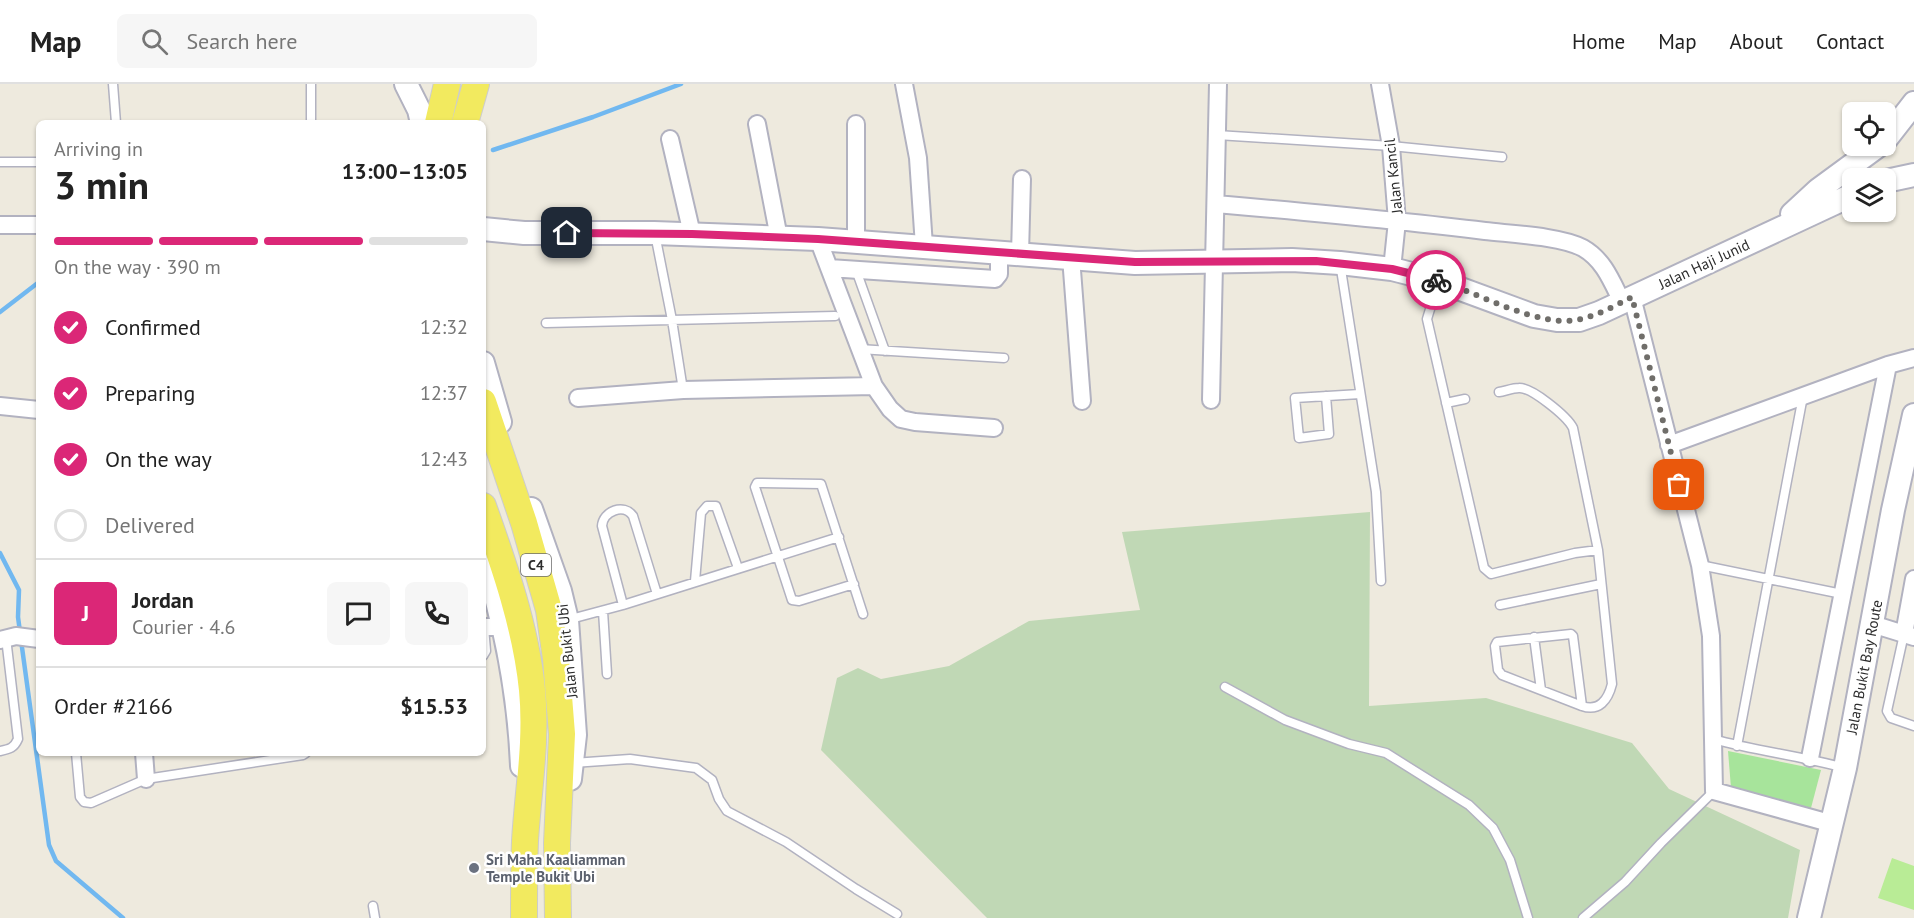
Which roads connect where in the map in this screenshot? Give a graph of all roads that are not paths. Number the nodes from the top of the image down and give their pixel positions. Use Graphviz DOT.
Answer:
graph roads {
  1 [pos="113,84"];
  2 [pos="311,84"];
  3 [pos="406,84"];
  4 [pos="436,84"];
  5 [pos="447,84"];
  6 [pos="484,84"];
  7 [pos="904,84"];
  8 [pos="1218,84"];
  9 [pos="1380,84"];
  10 [pos="1914,103"];
  11 [pos="116,120"];
  12 [pos="311,120"];
  13 [pos="421,120"];
  14 [pos="429,120"];
  15 [pos="439,120"];
  16 [pos="466,120"];
  17 [pos="478,120"];
  18 [pos="856,123"];
  19 [pos="757,124"];
  20 [pos="1896,126"];
  21 [pos="1217,135"];
  22 [pos="670,139"];
  23 [pos="1390,146"];
  24 [pos="1864,156"];
  25 [pos="1502,157"];
  26 [pos="0,162"];
  27 [pos="36,162"];
  28 [pos="1914,175"];
  29 [pos="1022,179"];
  30 [pos="1896,179"];
  31 [pos="1842,200"];
  32 [pos="1217,204"];
  33 [pos="486,217"];
  34 [pos="1397,220"];
  35 [pos="0,225"];
  36 [pos="36,225"];
  37 [pos="486,230"];
  38 [pos="524,233"];
  39 [pos="654,233"];
  40 [pos="1770,233"];
  41 [pos="692,234"];
  42 [pos="779,238"];
  43 [pos="818,239"];
  44 [pos="856,242"];
  45 [pos="924,246"];
  46 [pos="1010,253"];
  47 [pos="1071,257"];
  48 [pos="1215,261"];
  49 [pos="1340,263"];
  50 [pos="829,268"];
  51 [pos="1392,269"];
  52 [pos="856,270"];
  53 [pos="1439,281"];
  54 [pos="1627,300"];
  55 [pos="836,316"];
  56 [pos="672,320"];
  57 [pos="546,323"];
  58 [pos="859,349"];
  59 [pos="885,351"];
  60 [pos="1004,358"];
  61 [pos="1914,358"];
  62 [pos="1888,365"];
  63 [pos="874,386"];
  64 [pos="683,390"];
  65 [pos="1499,392"];
  66 [pos="1360,394"];
  67 [pos="1326,396"];
  68 [pos="1803,396"];
  69 [pos="578,398"];
  70 [pos="1466,399"];
  71 [pos="1211,400"];
  72 [pos="487,401"];
  73 [pos="1082,401"];
  74 [pos="1446,403"];
  75 [pos="0,406"];
  76 [pos="36,410"];
  77 [pos="1914,415"];
  78 [pos="994,428"];
  79 [pos="1669,445"];
  80 [pos="486,514"];
  81 [pos="839,537"];
  82 [pos="1598,550"];
  83 [pos="777,556"];
  84 [pos="1700,565"];
  85 [pos="738,568"];
  86 [pos="1769,579"];
  87 [pos="1914,579"];
  88 [pos="486,581"];
  89 [pos="695,581"];
  90 [pos="1381,581"];
  91 [pos="854,584"];
  92 [pos="1602,584"];
  93 [pos="657,594"];
  94 [pos="1842,594"];
  95 [pos="623,605"];
  96 [pos="1500,605"];
  97 [pos="603,611"];
  98 [pos="863,614"];
  99 [pos="567,620"];
  100 [pos="1872,624"];
  101 [pos="491,627"];
  102 [pos="1909,635"];
  103 [pos="1534,637"];
  104 [pos="7,638"];
  105 [pos="36,639"];
  106 [pos="486,651"];
  107 [pos="608,674"];
  108 [pos="1225,687"];
  109 [pos="1541,690"];
  110 [pos="1582,706"];
  111 [pos="1914,726"];
  112 [pos="1713,739"];
  113 [pos="1737,746"];
  114 [pos="0,752"];
  115 [pos="76,756"];
  116 [pos="144,756"];
  117 [pos="296,756"];
  118 [pos="1810,758"];
  119 [pos="573,763"];
  120 [pos="1845,768"];
  121 [pos="146,779"];
  122 [pos="1714,790"];
  123 [pos="1833,824"];
  124 [pos="525,842"];
  125 [pos="557,843"];
  126 [pos="373,906"];
  127 [pos="897,914"];
  128 [pos="375,918"];
  129 [pos="524,918"];
  130 [pos="558,918"];
  131 [pos="1528,918"];
  132 [pos="1583,918"];
  133 [pos="1809,918"];
  1 -- 11 [label="lane"];
  2 -- 12 [label="lane"];
  3 -- 13 [label="street"];
  4 -- 14 [label="street"];
  5 -- 15 [label="main road"];
  6 -- 16 [label="main road"];
  6 -- 17 [label="street"];
  7 -- 45 [label="street"];
  8 -- 21 [label="street"];
  9 -- 23 [label="street, Jalan Kancil"];
  10 -- 20 [label="street"];
  18 -- 44 [label="street"];
  19 -- 42 [label="street"];
  21 -- 23 [label="lane"];
  21 -- 32 [label="street"];
  22 -- 41 [label="street"];
  23 -- 25 [label="lane"];
  23 -- 34 [label="street, Jalan Kancil"];
  24 -- 40 [label="street"];
  26 -- 27 [label="lane"];
  28 -- 30 [label="street"];
  29 -- 46 [label="street"];
  31 -- 40 [label="street, Jalan Haji Junid"];
  32 -- 34 [label="street"];
  32 -- 48 [label="street"];
  33 -- 38 [label="street"];
  34 -- 51 [label="street, Jalan Kancil"];
  34 -- 54 [label="street"];
  35 -- 36 [label="street"];
  37 -- 38 [label="street, Jalan Haji Junid"];
  38 -- 39 [label="street, Jalan Haji Junid"];
  39 -- 41 [label="street, Jalan Haji Junid"];
  39 -- 56 [label="lane"];
  40 -- 54 [label="street, Jalan Haji Junid"];
  41 -- 42 [label="street, Jalan Haji Junid"];
  42 -- 43 [label="street, Jalan Haji Junid"];
  43 -- 44 [label="street, Jalan Haji Junid"];
  43 -- 50 [label="street"];
  44 -- 45 [label="street, Jalan Haji Junid"];
  45 -- 46 [label="street, Jalan Haji Junid"];
  46 -- 47 [label="street, Jalan Haji Junid"];
  46 -- 52 [label="street"];
  47 -- 48 [label="street, Jalan Haji Junid"];
  47 -- 73 [label="street"];
  48 -- 49 [label="street, Jalan Haji Junid"];
  48 -- 71 [label="street"];
  49 -- 51 [label="street, Jalan Haji Junid"];
  49 -- 66 [label="lane"];
  50 -- 52 [label="street"];
  50 -- 58 [label="street"];
  51 -- 53 [label="street, Jalan Haji Junid"];
  52 -- 59 [label="lane"];
  53 -- 54 [label="street, Jalan Haji Junid"];
  53 -- 74 [label="lane"];
  54 -- 79 [label="street"];
  55 -- 56 [label="lane"];
  56 -- 57 [label="lane"];
  56 -- 64 [label="lane"];
  58 -- 59 [label="lane"];
  58 -- 63 [label="street"];
  59 -- 60 [label="lane"];
  61 -- 62 [label="street"];
  62 -- 68 [label="street"];
  62 -- 94 [label="street"];
  63 -- 64 [label="street"];
  63 -- 78 [label="street"];
  64 -- 69 [label="street"];
  65 -- 82 [label="lane"];
  66 -- 67 [label="lane"];
  66 -- 90 [label="lane"];
  67 -- 67 [label="lane"];
  68 -- 79 [label="street"];
  68 -- 86 [label="lane"];
  70 -- 74 [label="lane"];
  72 -- 99 [label="street, Jalan Bukit Ubi / C4"];
  72 -- 125 [label="main road, C4"];
  74 -- 82 [label="lane"];
  75 -- 76 [label="street"];
  77 -- 100 [label="street, Jalan Bukit Bay Route"];
  79 -- 84 [label="street"];
  80 -- 124 [label="main road, C4"];
  81 -- 83 [label="lane"];
  81 -- 83 [label="lane"];
  81 -- 91 [label="lane"];
  82 -- 92 [label="lane"];
  83 -- 85 [label="lane"];
  83 -- 91 [label="lane"];
  84 -- 86 [label="lane"];
  84 -- 112 [label="street"];
  85 -- 89 [label="lane"];
  85 -- 89 [label="lane"];
  86 -- 94 [label="lane"];
  86 -- 113 [label="lane"];
  87 -- 102 [label="street"];
  88 -- 101 [label="street, C4"];
  89 -- 93 [label="lane"];
  91 -- 98 [label="lane"];
  92 -- 96 [label="lane"];
  92 -- 110 [label="lane"];
  93 -- 95 [label="lane"];
  93 -- 95 [label="lane"];
  94 -- 118 [label="street"];
  95 -- 97 [label="lane"];
  97 -- 99 [label="lane"];
  97 -- 107 [label="lane"];
  99 -- 119 [label="street, Jalan Bukit Ubi / C4"];
  100 -- 102 [label="street"];
  100 -- 120 [label="street, Jalan Bukit Bay Route"];
  101 -- 106 [label="lane"];
  101 -- 124 [label="street, C4"];
  102 -- 111 [label="lane"];
  103 -- 109 [label="lane"];
  103 -- 109 [label="lane"];
  103 -- 110 [label="lane"];
  104 -- 105 [label="street"];
  104 -- 114 [label="lane"];
  108 -- 131 [label="lane"];
  109 -- 110 [label="lane"];
  112 -- 113 [label="lane"];
  112 -- 122 [label="street"];
  113 -- 118 [label="lane"];
  115 -- 121 [label="lane"];
  116 -- 121 [label="street"];
  117 -- 121 [label="lane"];
  118 -- 120 [label="lane"];
  119 -- 125 [label="street, Jalan Bukit Ubi / C4"];
  119 -- 127 [label="lane"];
  120 -- 123 [label="street, Jalan Bukit Bay Route"];
  122 -- 123 [label="street"];
  122 -- 132 [label="lane"];
  123 -- 133 [label="street, Jalan Bukit Bay Route"];
  124 -- 129 [label="main road, C4"];
  125 -- 130 [label="main road, C4"];
  126 -- 128 [label="lane"];
}
